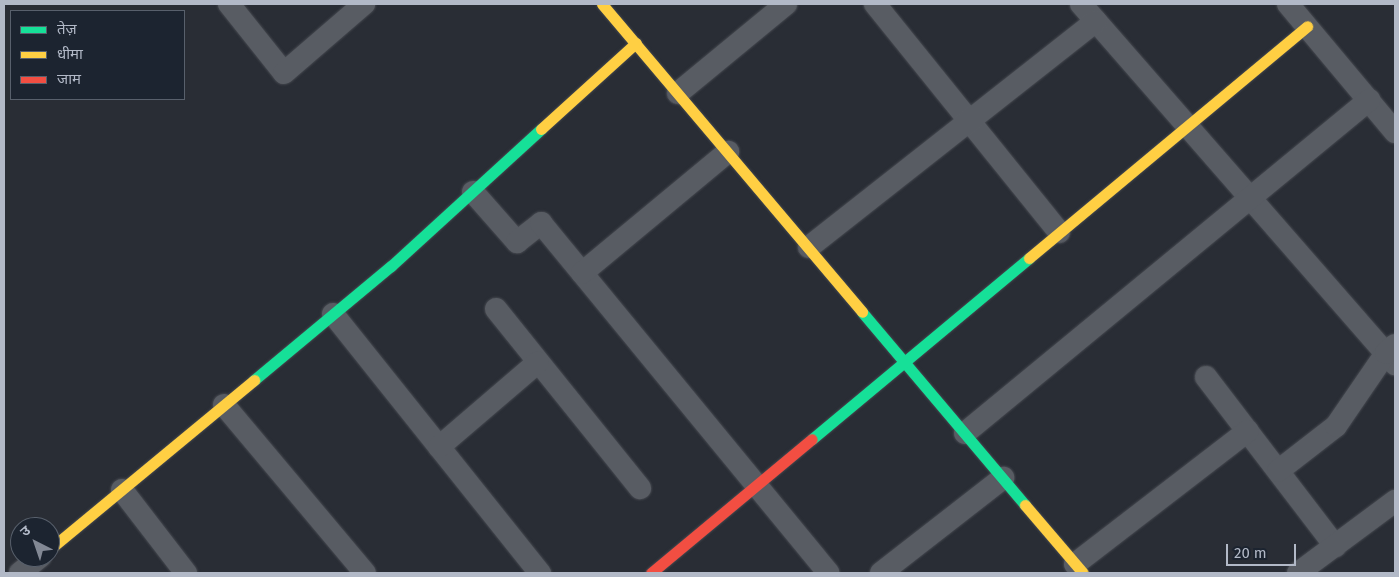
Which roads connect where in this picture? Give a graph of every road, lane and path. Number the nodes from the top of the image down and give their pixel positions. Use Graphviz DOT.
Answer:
graph roads {
  1 [pos="229,4"];
  2 [pos="364,4"];
  3 [pos="602,4"];
  4 [pos="786,4"];
  5 [pos="875,4"];
  6 [pos="1081,4"];
  7 [pos="1288,4"];
  8 [pos="1096,21"];
  9 [pos="1307,26"];
  10 [pos="636,44"];
  11 [pos="678,93"];
  12 [pos="1369,100"];
  13 [pos="969,121"];
  14 [pos="1187,126"];
  15 [pos="1395,132"];
  16 [pos="728,152"];
  17 [pos="473,192"];
  18 [pos="1250,198"];
  19 [pos="1060,232"];
  20 [pos="809,247"];
  21 [pos="582,272"];
  22 [pos="496,309"];
  23 [pos="333,314"];
  24 [pos="1392,354"];
  25 [pos="905,361"];
  26 [pos="538,362"];
  27 [pos="1206,377"];
  28 [pos="224,405"];
  29 [pos="1248,431"];
  30 [pos="965,433"];
  31 [pos="439,447"];
  32 [pos="1278,471"];
  33 [pos="1003,478"];
  34 [pos="756,485"];
  35 [pos="640,488"];
  36 [pos="122,490"];
  37 [pos="1395,501"];
  38 [pos="60,540"];
  39 [pos="1335,546"];
  40 [pos="1079,569"];
  41 [pos="186,573"];
  42 [pos="365,573"];
  43 [pos="540,573"];
  44 [pos="651,573"];
  45 [pos="829,573"];
  46 [pos="881,573"];
  47 [pos="1298,573"];
  1 -- 2 [label="street"];
  3 -- 10 [label="street"];
  4 -- 11 [label="street"];
  5 -- 13 [label="street"];
  6 -- 8 [label="street"];
  7 -- 9 [label="street"];
  8 -- 13 [label="street"];
  8 -- 14 [label="street"];
  9 -- 12 [label="street"];
  9 -- 14 [label="street"];
  10 -- 11 [label="street"];
  10 -- 17 [label="street"];
  11 -- 16 [label="street"];
  12 -- 15 [label="street"];
  12 -- 18 [label="street"];
  13 -- 19 [label="street"];
  13 -- 20 [label="street"];
  14 -- 18 [label="street"];
  14 -- 19 [label="street"];
  16 -- 20 [label="street"];
  16 -- 21 [label="street"];
  17 -- 21 [label="street"];
  17 -- 23 [label="street"];
  18 -- 24 [label="street"];
  18 -- 30 [label="street"];
  19 -- 25 [label="street"];
  20 -- 25 [label="street"];
  21 -- 34 [label="street"];
  22 -- 26 [label="street"];
  23 -- 28 [label="street"];
  23 -- 31 [label="street"];
  24 -- 32 [label="street"];
  25 -- 30 [label="street"];
  25 -- 34 [label="street"];
  26 -- 31 [label="street"];
  26 -- 35 [label="street"];
  27 -- 29 [label="street"];
  28 -- 36 [label="street"];
  28 -- 42 [label="street"];
  29 -- 32 [label="street"];
  29 -- 40 [label="street"];
  30 -- 33 [label="street"];
  31 -- 43 [label="street"];
  32 -- 39 [label="street"];
  33 -- 40 [label="street"];
  33 -- 46 [label="street"];
  34 -- 44 [label="street"];
  34 -- 45 [label="street"];
  36 -- 38 [label="street"];
  36 -- 41 [label="street"];
  37 -- 39 [label="street"];
  39 -- 47 [label="street"];
}
